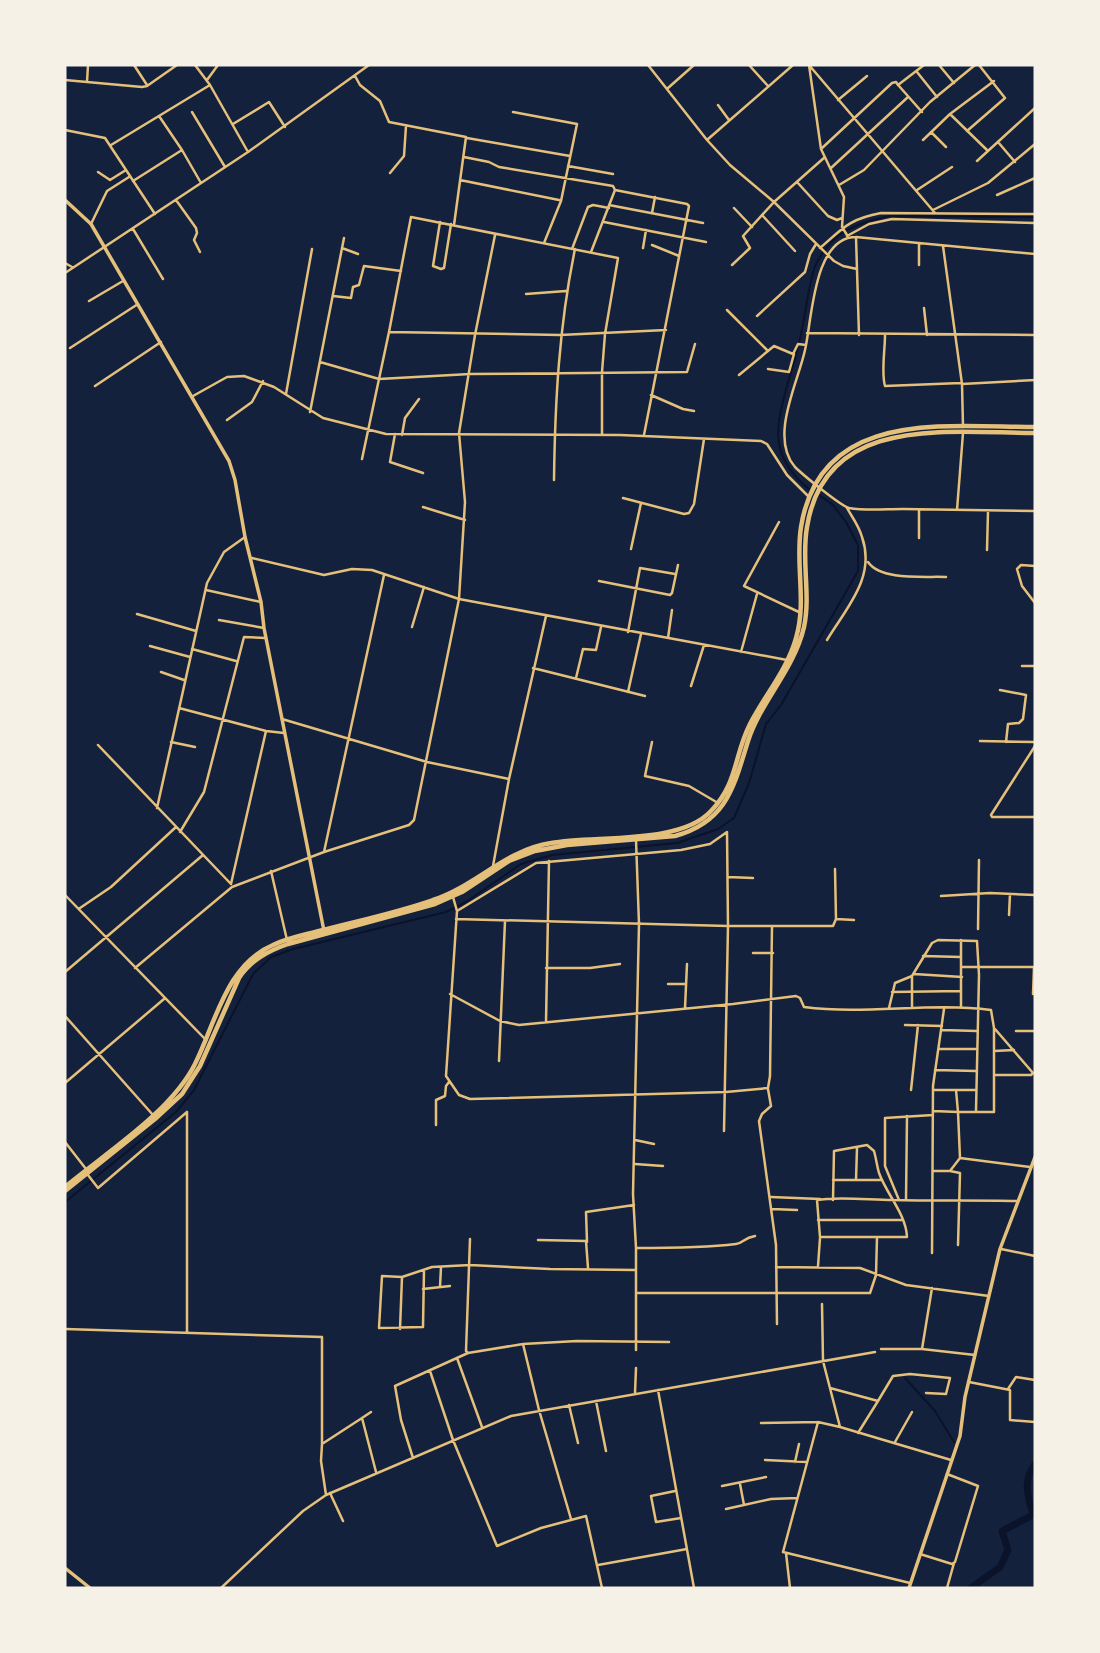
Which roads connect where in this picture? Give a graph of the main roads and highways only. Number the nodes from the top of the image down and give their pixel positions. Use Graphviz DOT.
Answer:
graph roads {
  1 [pos="65,200"];
  2 [pos="1035,427"];
  3 [pos="1001,430"];
  4 [pos="1035,433"];
  5 [pos="814,492"];
  6 [pos="801,628"];
  7 [pos="617,839"];
  8 [pos="324,932"];
  9 [pos="218,1018"];
  10 [pos="208,1041"];
  11 [pos="1035,1157"];
  12 [pos="87,1171"];
  13 [pos="65,1189"];
  14 [pos="65,1568"];
  15 [pos="910,1586"];
  16 [pos="90,1588"];
  1 -- 8 [label="main road"];
  2 -- 3 [label="highway"];
  3 -- 4 [label="highway"];
  3 -- 5 [label="highway"];
  5 -- 6 [label="highway"];
  5 -- 6 [label="highway"];
  6 -- 7 [label="highway"];
  6 -- 7 [label="highway"];
  7 -- 8 [label="highway"];
  7 -- 8 [label="highway"];
  8 -- 9 [label="highway"];
  8 -- 9 [label="highway"];
  9 -- 10 [label="highway"];
  10 -- 12 [label="highway"];
  10 -- 12 [label="highway"];
  11 -- 15 [label="main road"];
  12 -- 13 [label="highway"];
  14 -- 16 [label="main road"];
}
